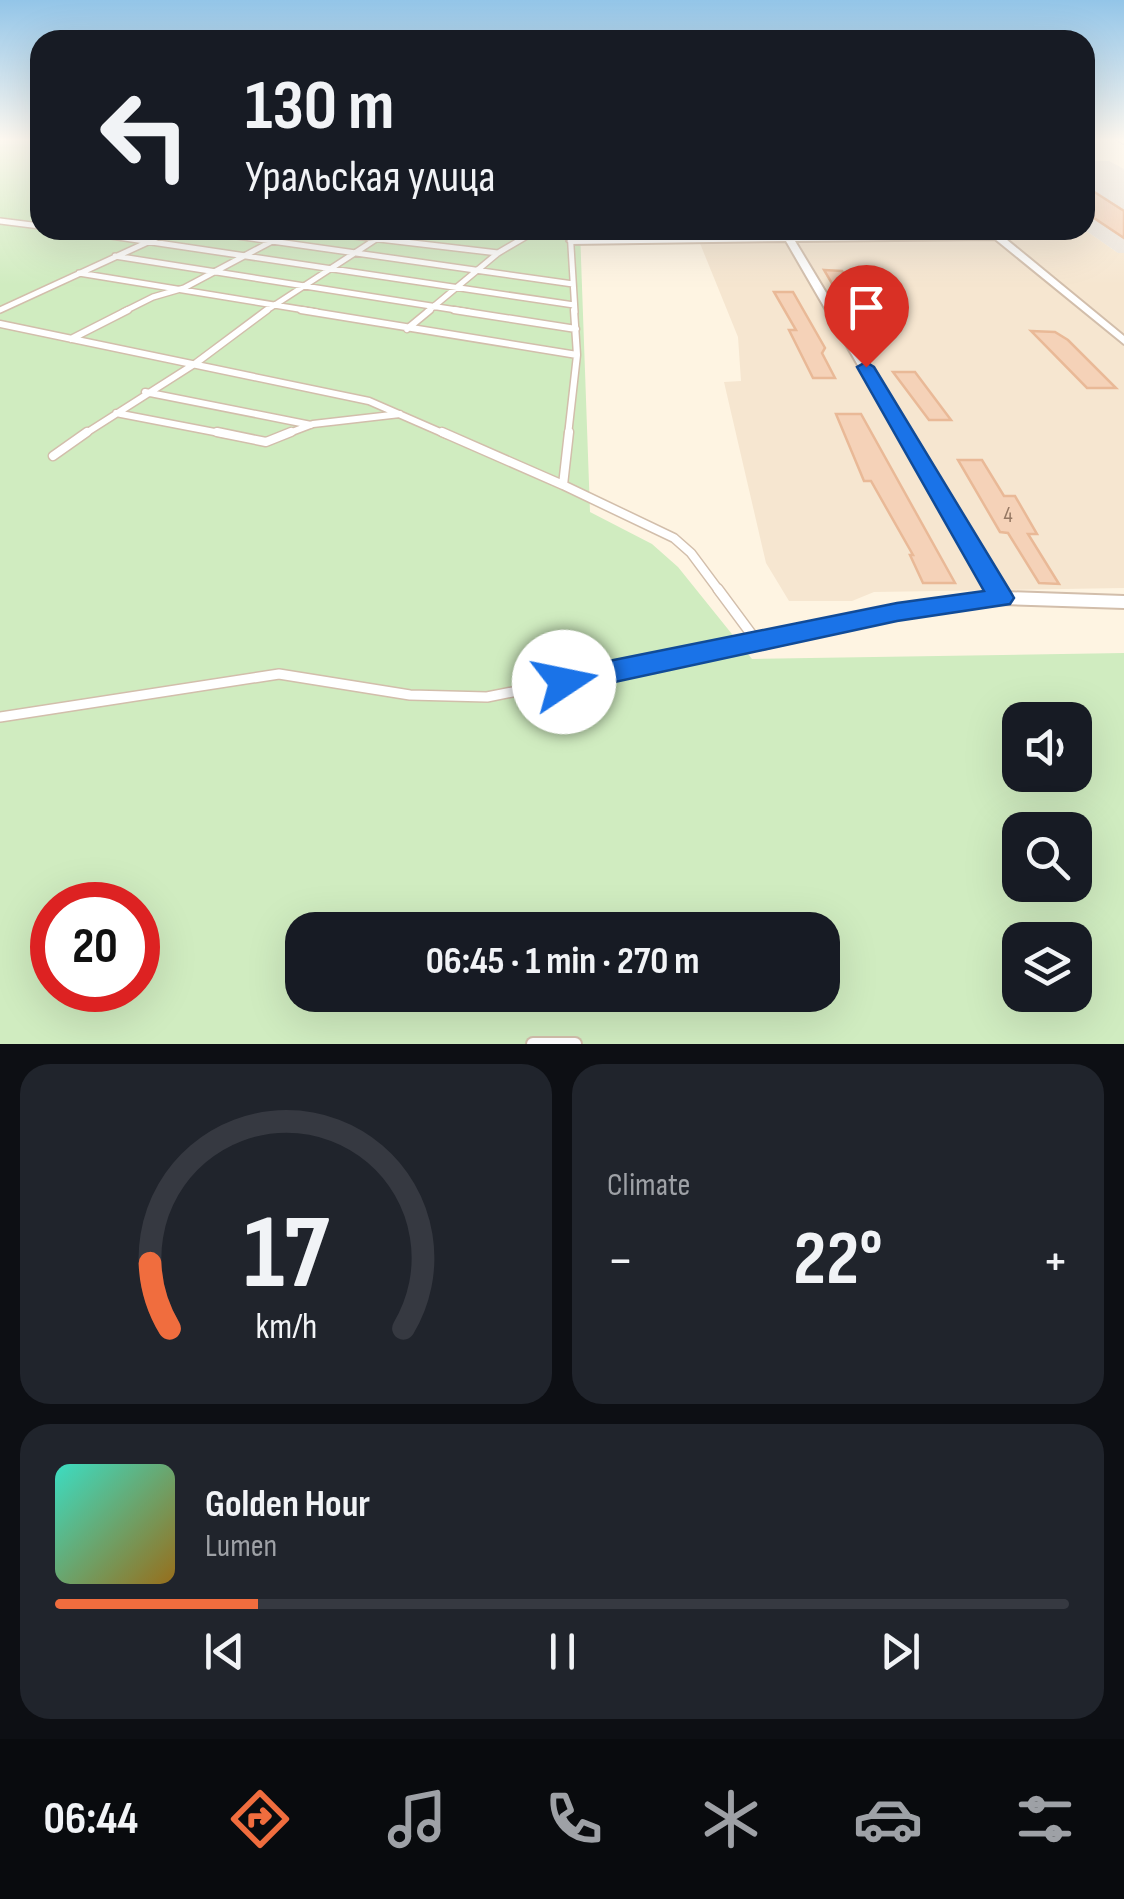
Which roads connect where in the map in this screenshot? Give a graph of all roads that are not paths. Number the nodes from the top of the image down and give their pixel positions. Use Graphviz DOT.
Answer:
graph roads {
  1 [pos="0,221"];
  2 [pos="30,225"];
  3 [pos="142,240"];
  4 [pos="265,240"];
  5 [pos="374,240"];
  6 [pos="521,240"];
  7 [pos="570,240"];
  8 [pos="790,240"];
  9 [pos="1001,240"];
  10 [pos="149,241"];
  11 [pos="272,241"];
  12 [pos="352,254"];
  13 [pos="498,254"];
  14 [pos="115,256"];
  15 [pos="244,256"];
  16 [pos="328,269"];
  17 [pos="477,271"];
  18 [pos="79,273"];
  19 [pos="213,273"];
  20 [pos="573,284"];
  21 [pos="300,287"];
  22 [pos="184,288"];
  23 [pos="457,288"];
  24 [pos="574,305"];
  25 [pos="273,306"];
  26 [pos="434,307"];
  27 [pos="0,310"];
  28 [pos="0,324"];
  29 [pos="407,329"];
  30 [pos="576,329"];
  31 [pos="71,339"];
  32 [pos="1124,341"];
  33 [pos="578,355"];
  34 [pos="196,363"];
  35 [pos="146,392"];
  36 [pos="115,413"];
  37 [pos="405,414"];
  38 [pos="310,424"];
  39 [pos="53,456"];
  40 [pos="563,485"];
  41 [pos="1001,598"];
  42 [pos="1124,602"];
  43 [pos="758,643"];
  44 [pos="0,717"];
  45 [pos="533,1044"];
  46 [pos="575,1044"];
  1 -- 2 [label="lane"];
  3 -- 10 [label="lane"];
  4 -- 11 [label="lane"];
  5 -- 12 [label="lane"];
  5 -- 13 [label="lane"];
  6 -- 13 [label="lane"];
  7 -- 20 [label="lane"];
  8 -- 41 [label="street"];
  9 -- 32 [label="street"];
  10 -- 14 [label="lane"];
  10 -- 15 [label="lane"];
  11 -- 12 [label="lane"];
  11 -- 15 [label="lane"];
  12 -- 16 [label="lane"];
  12 -- 17 [label="lane"];
  13 -- 17 [label="lane"];
  14 -- 18 [label="lane"];
  14 -- 19 [label="lane"];
  15 -- 16 [label="lane"];
  15 -- 19 [label="lane"];
  16 -- 21 [label="lane"];
  16 -- 23 [label="lane"];
  17 -- 20 [label="lane"];
  17 -- 23 [label="lane"];
  18 -- 22 [label="lane"];
  18 -- 27 [label="lane"];
  19 -- 21 [label="lane"];
  19 -- 22 [label="lane"];
  20 -- 24 [label="lane"];
  21 -- 25 [label="lane"];
  21 -- 26 [label="lane"];
  22 -- 25 [label="lane"];
  22 -- 31 [label="lane"];
  23 -- 24 [label="lane"];
  23 -- 26 [label="lane"];
  24 -- 30 [label="lane"];
  25 -- 29 [label="lane"];
  25 -- 34 [label="lane"];
  26 -- 29 [label="lane"];
  26 -- 30 [label="lane"];
  28 -- 31 [label="lane"];
  29 -- 33 [label="lane"];
  30 -- 33 [label="lane"];
  31 -- 34 [label="lane"];
  33 -- 40 [label="lane"];
  34 -- 35 [label="lane"];
  34 -- 37 [label="lane"];
  35 -- 36 [label="lane"];
  35 -- 38 [label="lane"];
  36 -- 38 [label="lane"];
  36 -- 39 [label="lane"];
  37 -- 38 [label="lane"];
  37 -- 40 [label="lane"];
  40 -- 43 [label="lane"];
  41 -- 42 [label="street"];
  41 -- 43 [label="street"];
  43 -- 44 [label="lane"];
  45 -- 46 [label="lane"];
}
